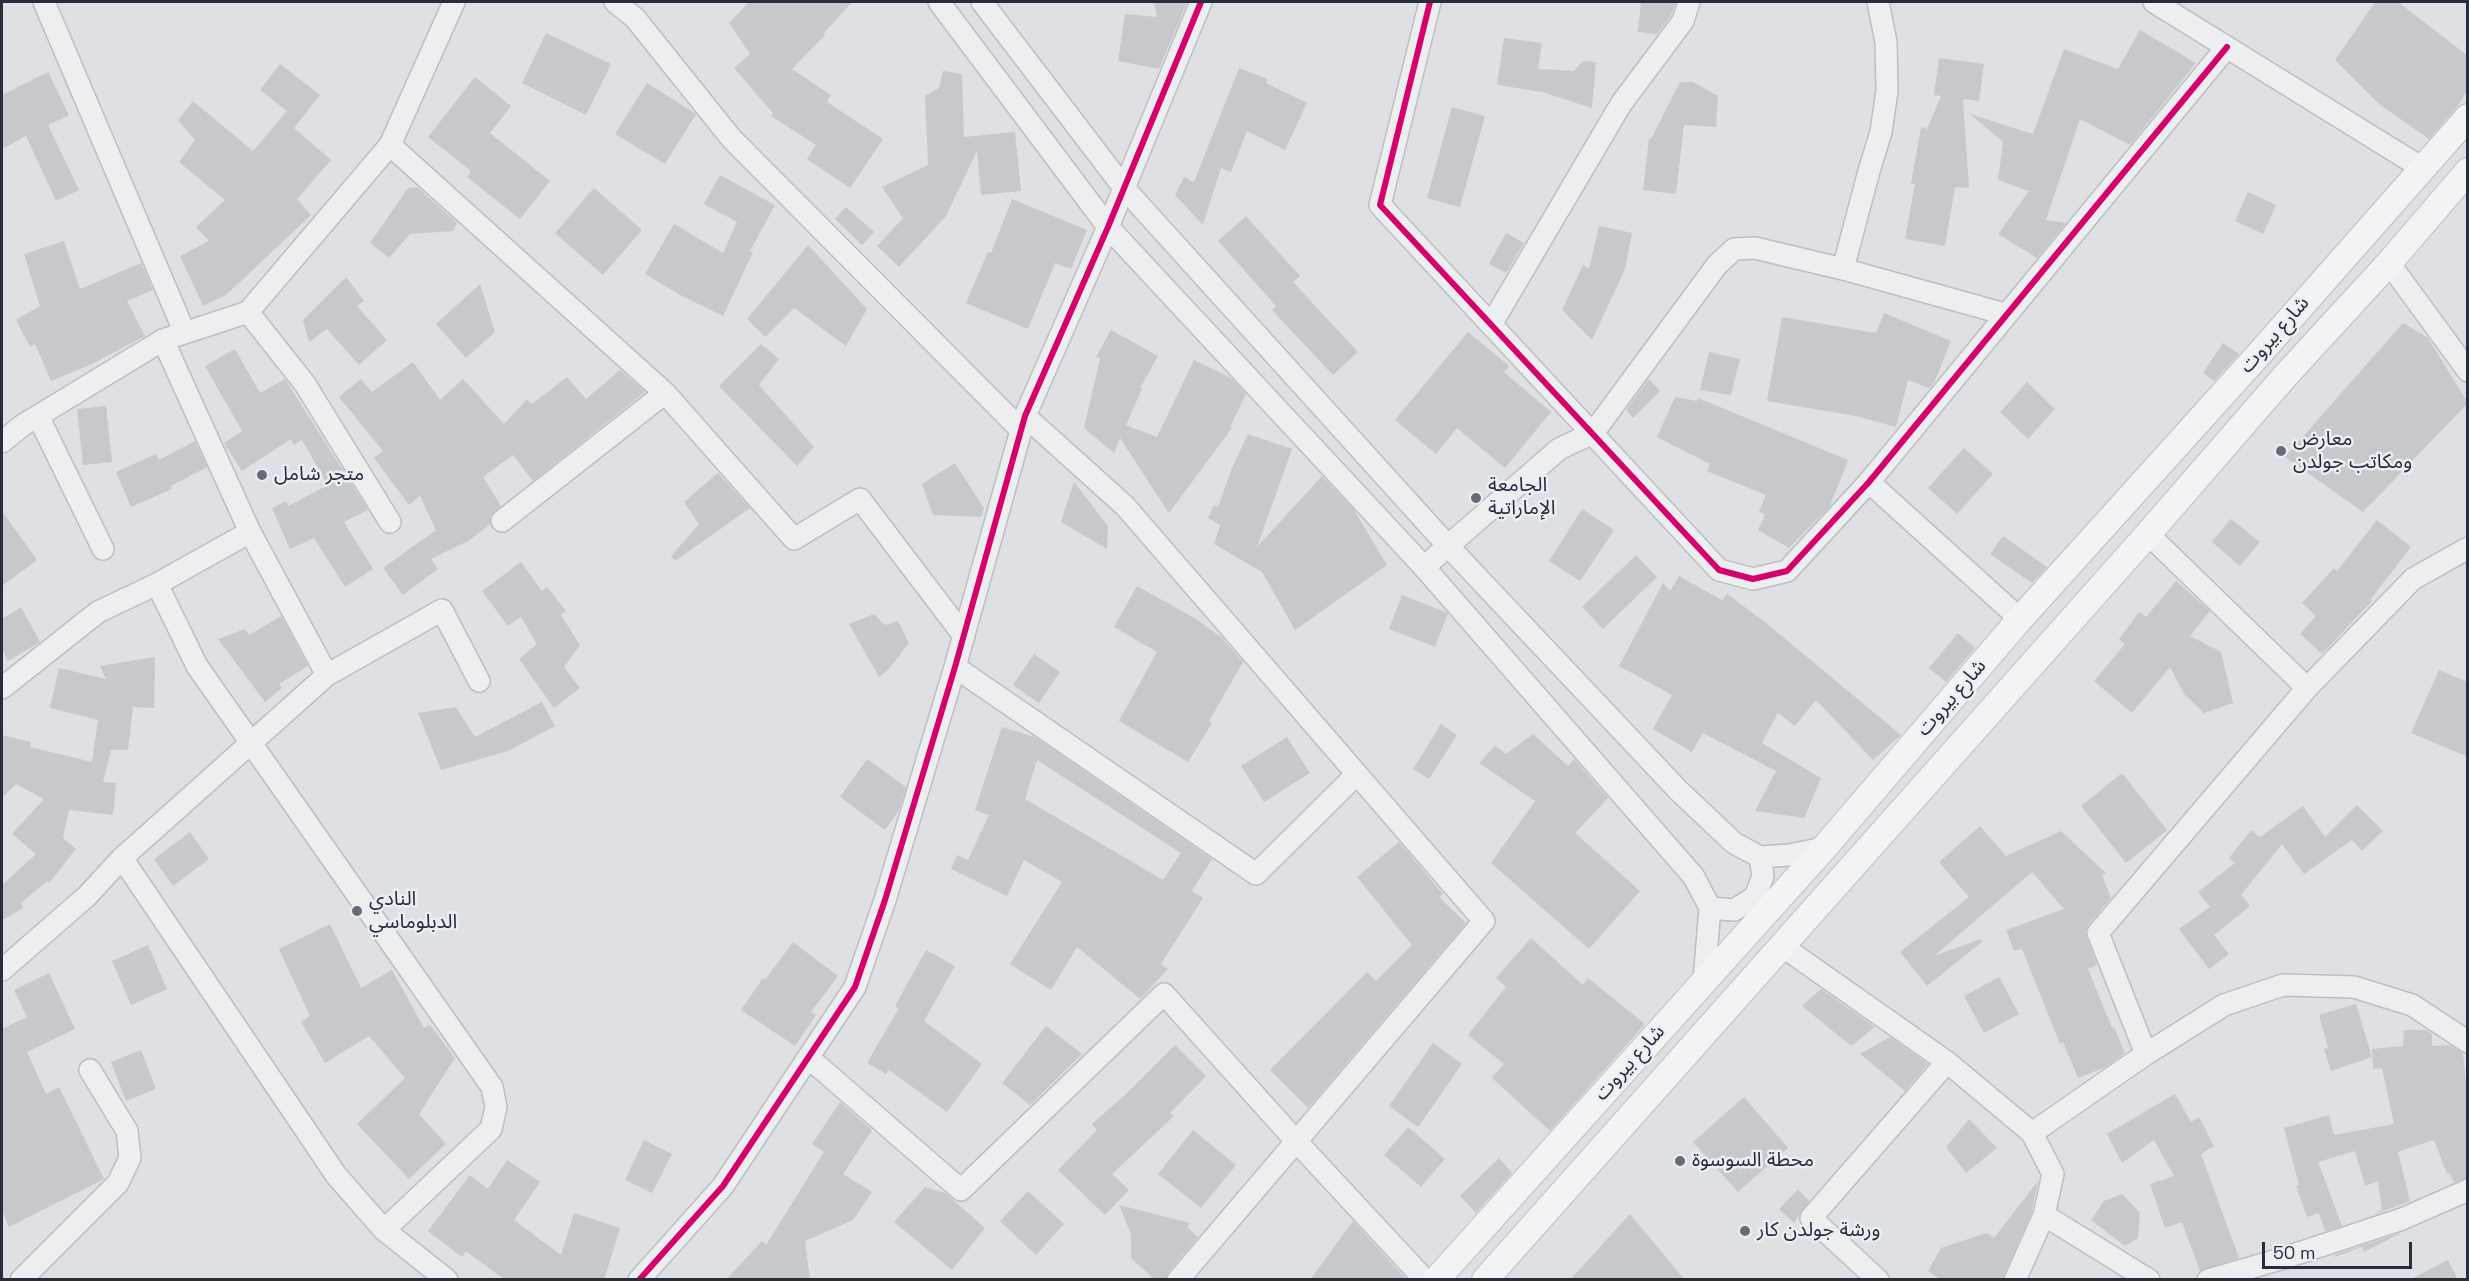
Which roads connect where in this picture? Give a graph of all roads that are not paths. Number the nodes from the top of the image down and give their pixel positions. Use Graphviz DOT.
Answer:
graph roads {
  1 [pos="44,2"];
  2 [pos="454,2"];
  3 [pos="615,2"];
  4 [pos="939,2"];
  5 [pos="982,2"];
  6 [pos="1430,2"];
  7 [pos="1689,2"];
  8 [pos="1878,2"];
  9 [pos="2154,2"];
  10 [pos="1198,4"];
  11 [pos="2227,47"];
  12 [pos="2468,117"];
  13 [pos="390,145"];
  14 [pos="2422,168"];
  15 [pos="2468,171"];
  16 [pos="1124,188"];
  17 [pos="1108,227"];
  18 [pos="2389,263"];
  19 [pos="1843,269"];
  20 [pos="248,312"];
  21 [pos="2005,314"];
  22 [pos="1492,323"];
  23 [pos="183,331"];
  24 [pos="163,340"];
  25 [pos="2260,353"];
  26 [pos="2468,371"];
  27 [pos="2286,375"];
  28 [pos="665,393"];
  29 [pos="38,416"];
  30 [pos="1023,423"];
  31 [pos="1593,433"];
  32 [pos="2,442"];
  33 [pos="1869,482"];
  34 [pos="502,521"];
  35 [pos="390,522"];
  36 [pos="250,532"];
  37 [pos="2148,534"];
  38 [pos="1448,546"];
  39 [pos="2468,548"];
  40 [pos="103,549"];
  41 [pos="1424,567"];
  42 [pos="157,584"];
  43 [pos="2020,619"];
  44 [pos="964,636"];
  45 [pos="955,667"];
  46 [pos="327,675"];
  47 [pos="479,681"];
  48 [pos="2,688"];
  49 [pos="2307,688"];
  50 [pos="251,745"];
  51 [pos="1356,775"];
  52 [pos="1824,848"];
  53 [pos="1760,857"];
  54 [pos="122,858"];
  55 [pos="1710,908"];
  56 [pos="1782,946"];
  57 [pos="2,970"];
  58 [pos="1704,980"];
  59 [pos="2468,1042"];
  60 [pos="2146,1054"];
  61 [pos="809,1058"];
  62 [pos="1947,1062"];
  63 [pos="90,1070"];
  64 [pos="2032,1133"];
  65 [pos="1296,1141"];
  66 [pos="2468,1190"];
  67 [pos="2044,1215"];
  68 [pos="384,1230"];
  69 [pos="21,1280"];
  70 [pos="447,1280"];
  71 [pos="639,1280"];
  72 [pos="1178,1280"];
  73 [pos="1425,1280"];
  74 [pos="1436,1280"];
  75 [pos="1485,1280"];
  76 [pos="1878,1280"];
  77 [pos="2015,1280"];
  78 [pos="2149,1280"];
  79 [pos="2208,1280"];
  1 -- 23 [label="street"];
  2 -- 13 [label="street"];
  3 -- 30 [label="street"];
  4 -- 17 [label="street"];
  5 -- 16 [label="street"];
  6 -- 22 [label="street"];
  7 -- 22 [label="street"];
  8 -- 19 [label="street"];
  9 -- 11 [label="street"];
  10 -- 16 [label="street"];
  11 -- 14 [label="street"];
  11 -- 21 [label="street"];
  12 -- 14 [label="main road, شارع بيروت"];
  13 -- 20 [label="street"];
  13 -- 28 [label="street"];
  14 -- 25 [label="main road, شارع بيروت"];
  15 -- 18 [label="main road, شارع بيروت"];
  16 -- 17 [label="street"];
  16 -- 38 [label="street"];
  17 -- 30 [label="street"];
  17 -- 41 [label="street"];
  18 -- 26 [label="street"];
  18 -- 27 [label="main road, شارع بيروت"];
  19 -- 21 [label="street"];
  19 -- 31 [label="street"];
  20 -- 23 [label="street"];
  20 -- 35 [label="street"];
  21 -- 33 [label="street"];
  22 -- 31 [label="street"];
  23 -- 24 [label="street"];
  24 -- 29 [label="street"];
  24 -- 36 [label="street"];
  25 -- 27 [label="main road"];
  25 -- 43 [label="main road, شارع بيروت"];
  27 -- 37 [label="main road, شارع بيروت"];
  28 -- 34 [label="street"];
  28 -- 44 [label="street"];
  29 -- 32 [label="street"];
  29 -- 40 [label="street"];
  30 -- 44 [label="street"];
  30 -- 51 [label="street"];
  31 -- 33 [label="street"];
  31 -- 38 [label="street"];
  33 -- 43 [label="street"];
  36 -- 42 [label="street"];
  36 -- 46 [label="street"];
  37 -- 49 [label="street"];
  37 -- 56 [label="main road, شارع بيروت"];
  38 -- 41 [label="street"];
  38 -- 53 [label="street"];
  39 -- 49 [label="street"];
  41 -- 55 [label="street"];
  42 -- 48 [label="street"];
  42 -- 50 [label="street"];
  43 -- 52 [label="main road, شارع بيروت"];
  44 -- 45 [label="street"];
  45 -- 51 [label="street"];
  45 -- 61 [label="street"];
  46 -- 47 [label="street"];
  46 -- 50 [label="street"];
  49 -- 60 [label="street"];
  50 -- 54 [label="street"];
  50 -- 68 [label="street"];
  51 -- 65 [label="street"];
  52 -- 53 [label="street"];
  52 -- 58 [label="main road, شارع بيروت"];
  53 -- 55 [label="street"];
  54 -- 57 [label="street"];
  54 -- 68 [label="street"];
  55 -- 58 [label="street"];
  56 -- 62 [label="street"];
  56 -- 75 [label="main road, شارع بيروت"];
  58 -- 74 [label="main road, شارع بيروت"];
  59 -- 60 [label="street"];
  60 -- 64 [label="street"];
  61 -- 65 [label="street"];
  61 -- 71 [label="street"];
  62 -- 64 [label="street"];
  62 -- 76 [label="street"];
  63 -- 69 [label="street"];
  64 -- 67 [label="street"];
  65 -- 72 [label="street"];
  65 -- 73 [label="street"];
  66 -- 79 [label="street"];
  67 -- 77 [label="street"];
  67 -- 78 [label="street"];
  68 -- 70 [label="street"];
}
